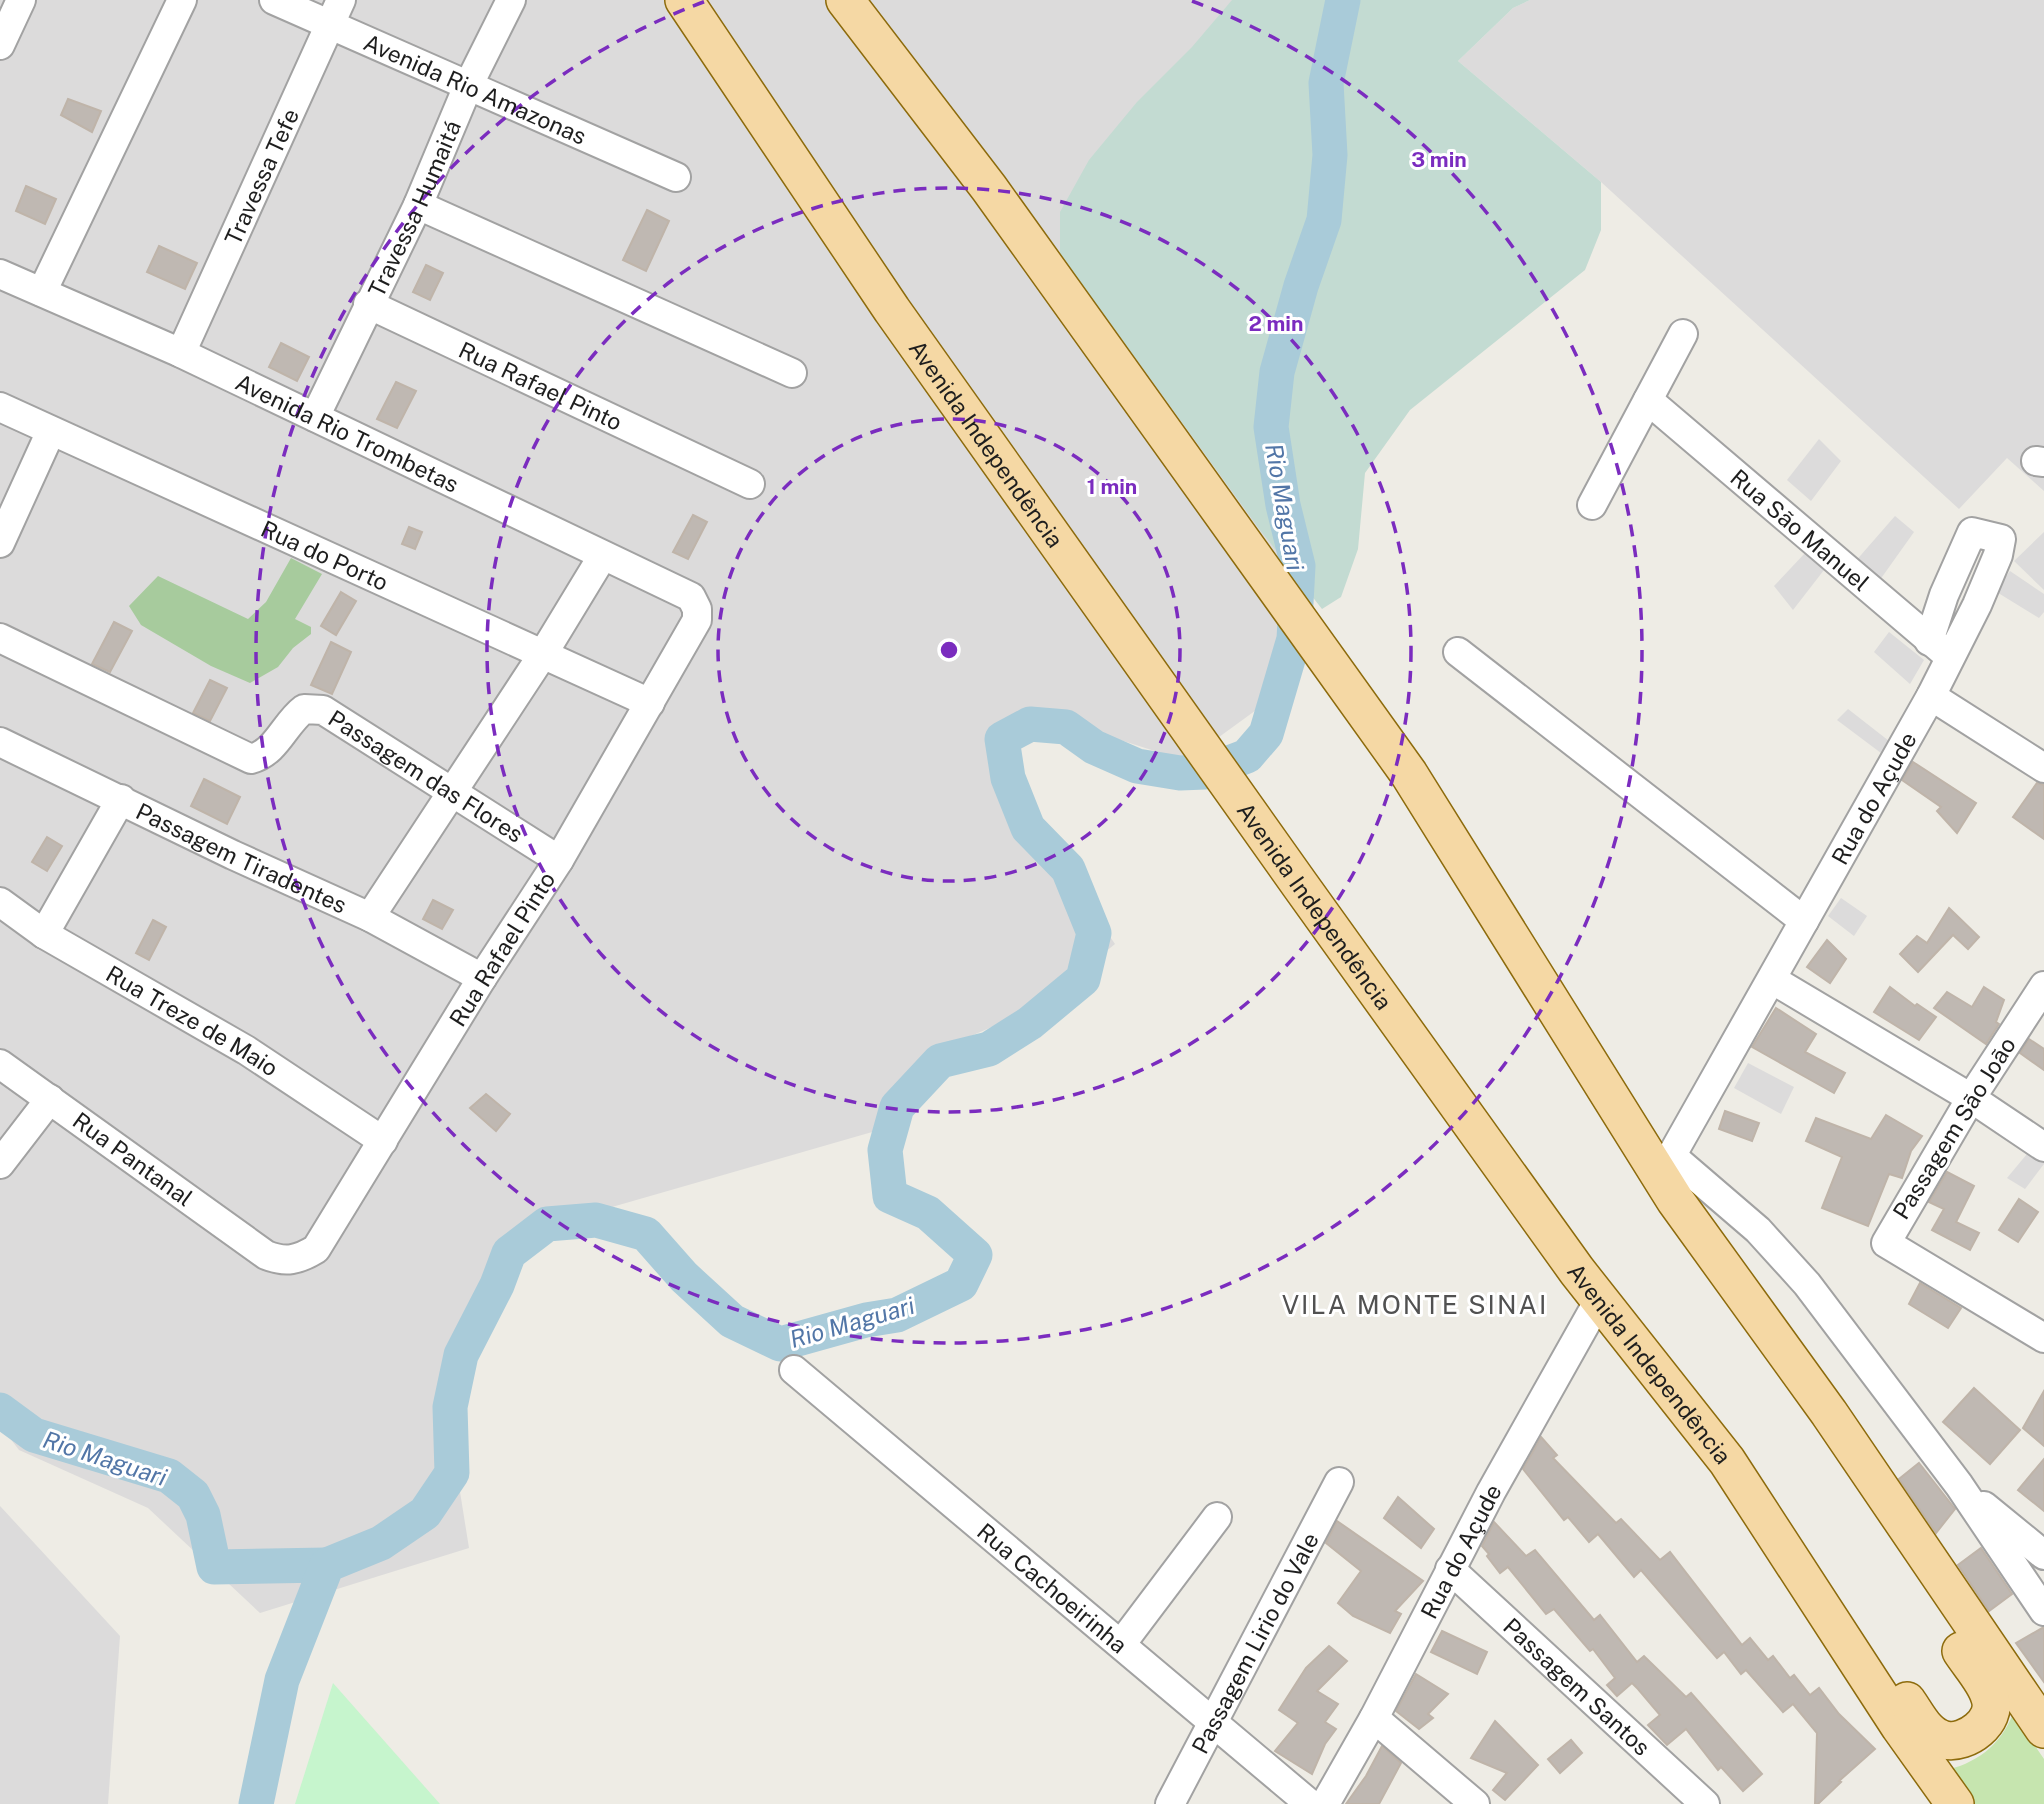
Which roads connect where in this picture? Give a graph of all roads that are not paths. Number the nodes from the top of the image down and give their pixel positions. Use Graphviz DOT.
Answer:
graph roads {
  1 [pos="20,0"];
  2 [pos="182,0"];
  3 [pos="274,0"];
  4 [pos="511,0"];
  5 [pos="684,0"];
  6 [pos="845,0"];
  7 [pos="335,12"];
  8 [pos="0,45"];
  9 [pos="468,86"];
  10 [pos="676,177"];
  11 [pos="418,205"];
  12 [pos="0,274"];
  13 [pos="42,292"];
  14 [pos="368,304"];
  15 [pos="1683,334"];
  16 [pos="181,353"];
  17 [pos="792,373"];
  18 [pos="1648,400"];
  19 [pos="0,407"];
  20 [pos="315,417"];
  21 [pos="51,431"];
  22 [pos="750,484"];
  23 [pos="1592,505"];
  24 [pos="0,543"];
  25 [pos="602,556"];
  26 [pos="691,597"];
  27 [pos="0,638"];
  28 [pos="1940,649"];
  29 [pos="1458,652"];
  30 [pos="543,654"];
  31 [pos="1931,696"];
  32 [pos="650,703"];
  33 [pos="0,742"];
  34 [pos="2044,768"];
  35 [pos="453,793"];
  36 [pos="121,799"];
  37 [pos="559,860"];
  38 [pos="0,902"];
  39 [pos="370,917"];
  40 [pos="1804,921"];
  41 [pos="44,934"];
  42 [pos="482,978"];
  43 [pos="1773,980"];
  44 [pos="2044,986"];
  45 [pos="0,1064"];
  46 [pos="1971,1098"];
  47 [pos="50,1099"];
  48 [pos="383,1141"];
  49 [pos="2044,1147"];
  50 [pos="0,1164"];
  51 [pos="1667,1167"];
  52 [pos="266,1255"];
  53 [pos="1600,1300"];
  54 [pos="2044,1338"];
  55 [pos="794,1370"];
  56 [pos="1829,1413"];
  57 [pos="1727,1461"];
  58 [pos="1339,1482"];
  59 [pos="1959,1485"];
  60 [pos="1217,1517"];
  61 [pos="2044,1555"];
  62 [pos="1450,1569"];
  63 [pos="2044,1611"];
  64 [pos="1122,1643"];
  65 [pos="1374,1718"];
  66 [pos="1214,1720"];
  67 [pos="2044,1729"];
  68 [pos="1170,1804"];
  69 [pos="1310,1804"];
  70 [pos="1325,1804"];
  71 [pos="1475,1804"];
  72 [pos="1705,1804"];
  73 [pos="1955,1804"];
  1 -- 8 [label="street"];
  2 -- 13 [label="street"];
  3 -- 7 [label="street, Avenida Rio Amazonas"];
  4 -- 9 [label="street, Travessa Humaitá"];
  5 -- 53 [label="main road, Avenida Independência"];
  6 -- 51 [label="main road"];
  7 -- 9 [label="street, Avenida Rio Amazonas"];
  7 -- 16 [label="street, Travessa Tefe"];
  9 -- 10 [label="street, Avenida Rio Amazonas"];
  9 -- 11 [label="street, Travessa Humaitá"];
  11 -- 14 [label="street, Travessa Humaitá"];
  11 -- 17 [label="street"];
  12 -- 13 [label="street, Avenida Rio Trombetas"];
  13 -- 16 [label="street, Avenida Rio Trombetas"];
  14 -- 20 [label="street, Travessa Humaitá"];
  14 -- 22 [label="street, Rua Rafael Pinto"];
  15 -- 18 [label="street"];
  16 -- 20 [label="street, Avenida Rio Trombetas"];
  18 -- 23 [label="street"];
  18 -- 28 [label="street, Rua São Manuel"];
  19 -- 21 [label="street, Rua do Porto"];
  20 -- 25 [label="street, Avenida Rio Trombetas"];
  21 -- 24 [label="street"];
  21 -- 30 [label="street, Rua do Porto"];
  25 -- 26 [label="street, Avenida Rio Trombetas"];
  25 -- 30 [label="street"];
  26 -- 32 [label="street, Rua Rafael Pinto"];
  27 -- 35 [label="street, Passagem das Flores"];
  28 -- 31 [label="street, Rua do Açude"];
  29 -- 40 [label="street"];
  30 -- 32 [label="street, Rua do Porto"];
  30 -- 35 [label="street"];
  31 -- 34 [label="street"];
  31 -- 40 [label="street, Rua do Açude"];
  32 -- 37 [label="street, Rua Rafael Pinto"];
  33 -- 36 [label="street, Passagem Tiradentes"];
  35 -- 37 [label="street, Passagem das Flores"];
  35 -- 39 [label="street"];
  36 -- 39 [label="street, Passagem Tiradentes"];
  36 -- 41 [label="street"];
  37 -- 42 [label="street, Rua Rafael Pinto"];
  38 -- 41 [label="street, Rua Treze de Maio"];
  39 -- 42 [label="street, Passagem Tiradentes"];
  40 -- 43 [label="street, Rua do Açude"];
  41 -- 48 [label="street, Rua Treze de Maio"];
  42 -- 48 [label="street, Rua Rafael Pinto"];
  43 -- 46 [label="street"];
  43 -- 51 [label="street, Rua do Açude"];
  44 -- 46 [label="street, Passagem São João"];
  45 -- 47 [label="street, Rua Pantanal"];
  46 -- 49 [label="street"];
  46 -- 54 [label="street, Passagem São João"];
  47 -- 50 [label="street"];
  47 -- 52 [label="street, Rua Pantanal"];
  48 -- 52 [label="street, Rua Rafael Pinto"];
  51 -- 56 [label="main road"];
  51 -- 59 [label="street"];
  53 -- 57 [label="main road, Avenida Independência"];
  53 -- 62 [label="street, Rua do Açude"];
  55 -- 64 [label="street, Rua Cachoeirinha"];
  56 -- 57 [label="main road"];
  56 -- 67 [label="main road"];
  57 -- 73 [label="main road, Avenida Independência"];
  58 -- 66 [label="street, Passagem Lirio do Vale"];
  59 -- 61 [label="street"];
  59 -- 63 [label="street"];
  60 -- 64 [label="street"];
  62 -- 65 [label="street, Rua do Açude"];
  62 -- 72 [label="street, Passagem Santos"];
  64 -- 66 [label="street, Rua Cachoeirinha"];
  65 -- 70 [label="street, Rua do Açude"];
  65 -- 71 [label="street"];
  66 -- 68 [label="street, Passagem Lirio do Vale"];
  66 -- 69 [label="street, Rua Cachoeirinha"];
}
